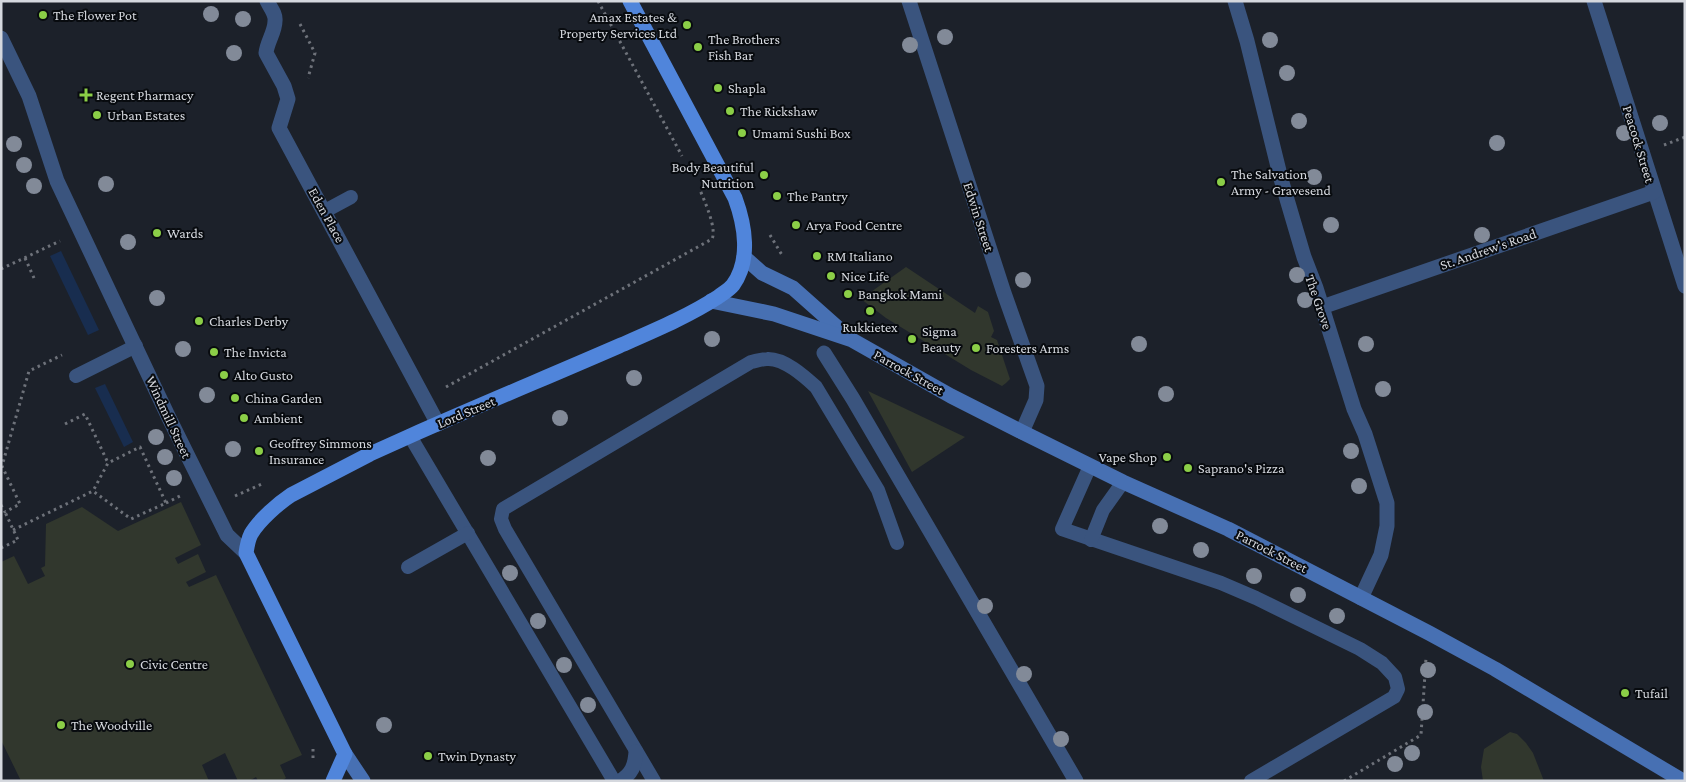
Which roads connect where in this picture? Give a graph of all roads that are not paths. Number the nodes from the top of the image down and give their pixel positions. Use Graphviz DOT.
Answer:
graph roads {
  1 [pos="267,1"];
  2 [pos="630,1"];
  3 [pos="909,1"];
  4 [pos="1235,1"];
  5 [pos="1594,1"];
  6 [pos="1,38"];
  7 [pos="1654,192"];
  8 [pos="352,197"];
  9 [pos="325,212"];
  10 [pos="744,257"];
  11 [pos="1685,286"];
  12 [pos="711,302"];
  13 [pos="1322,307"];
  14 [pos="852,340"];
  15 [pos="136,346"];
  16 [pos="824,353"];
  17 [pos="76,376"];
  18 [pos="438,424"];
  19 [pos="1022,432"];
  20 [pos="410,436"];
  21 [pos="1090,466"];
  22 [pos="1123,482"];
  23 [pos="468,534"];
  24 [pos="1091,540"];
  25 [pos="897,543"];
  26 [pos="246,553"];
  27 [pos="408,567"];
  28 [pos="1361,598"];
  29 [pos="636,752"];
  30 [pos="345,754"];
  31 [pos="333,781"];
  32 [pos="362,781"];
  33 [pos="614,781"];
  34 [pos="620,781"];
  35 [pos="654,781"];
  36 [pos="1076,781"];
  37 [pos="1251,781"];
  38 [pos="1683,781"];
  1 -- 9 [label="street, Eden Place"];
  2 -- 10 [label="main road"];
  3 -- 19 [label="street, Edwin Street"];
  4 -- 13 [label="street, The Grove"];
  5 -- 7 [label="street, Peacock Street"];
  6 -- 15 [label="street, Windmill Street"];
  7 -- 11 [label="street, Peacock Street"];
  7 -- 13 [label="street, St. Andrew's Road"];
  8 -- 9 [label="lane"];
  9 -- 18 [label="street, Eden Place"];
  10 -- 12 [label="main road"];
  10 -- 14 [label="street, Parrock Street"];
  12 -- 14 [label="street, Parrock Street"];
  12 -- 18 [label="main road, Lord Street"];
  13 -- 28 [label="street, The Grove"];
  14 -- 19 [label="street, Parrock Street"];
  15 -- 17 [label="lane"];
  15 -- 26 [label="street, Windmill Street"];
  16 -- 36 [label="street"];
  18 -- 20 [label="main road, Lord Street"];
  19 -- 21 [label="street, Parrock Street"];
  20 -- 23 [label="lane"];
  20 -- 26 [label="main road, Lord Street"];
  21 -- 22 [label="street, Parrock Street"];
  21 -- 24 [label="lane"];
  22 -- 24 [label="lane"];
  22 -- 28 [label="street, Parrock Street"];
  23 -- 27 [label="lane"];
  23 -- 33 [label="lane"];
  24 -- 37 [label="lane"];
  25 -- 29 [label="lane"];
  26 -- 30 [label="main road, Windmill Street"];
  28 -- 38 [label="street, Parrock Street"];
  29 -- 34 [label="street"];
  29 -- 35 [label="lane"];
  30 -- 31 [label="main road"];
  30 -- 32 [label="street, Windmill Street"];
}
